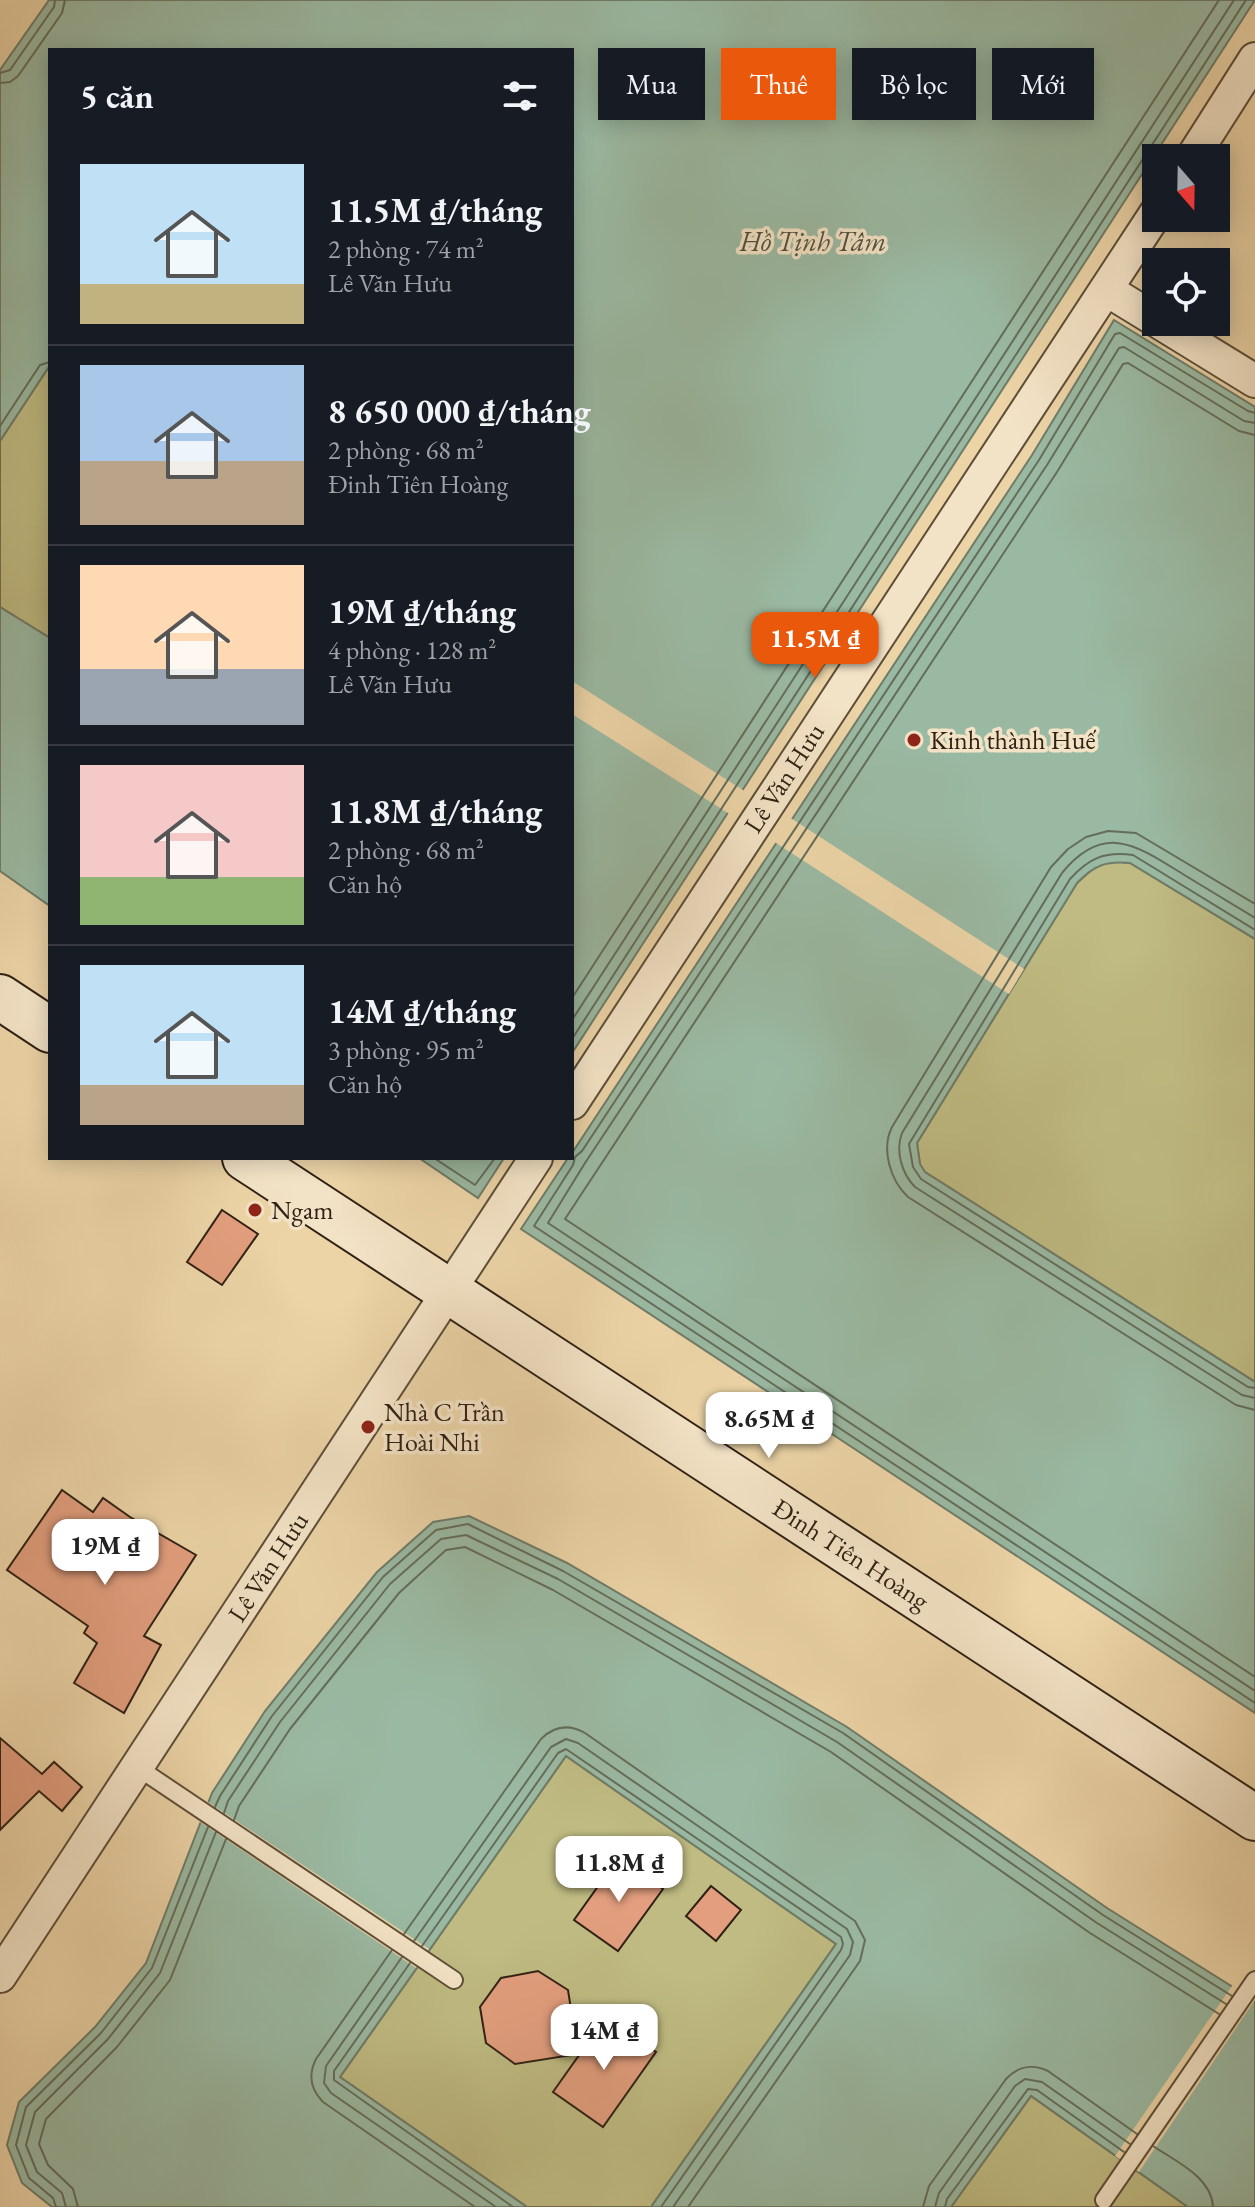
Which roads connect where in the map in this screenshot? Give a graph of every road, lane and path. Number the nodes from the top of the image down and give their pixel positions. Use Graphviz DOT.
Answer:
graph roads {
  1 [pos="1255,59"];
  2 [pos="1201,144"];
  3 [pos="1144,232"];
  4 [pos="1107,290"];
  5 [pos="1142,312"];
  6 [pos="1182,336"];
  7 [pos="1255,381"];
  8 [pos="0,997"];
  9 [pos="48,1029"];
  10 [pos="574,1100"];
  11 [pos="248,1160"];
  12 [pos="535,1160"];
  13 [pos="449,1291"];
  14 [pos="137,1767"];
  15 [pos="1255,1818"];
  16 [pos="0,1976"];
  17 [pos="454,1980"];
  18 [pos="1255,1980"];
  19 [pos="1104,2200"];
  1 -- 2 [label="street"];
  3 -- 4 [label="street, Lê Văn Hưu"];
  4 -- 5 [label="street"];
  4 -- 10 [label="street, Lê Văn Hưu"];
  6 -- 7 [label="street"];
  8 -- 9 [label="main road"];
  11 -- 13 [label="main road, Đinh Tiên Hoàng"];
  12 -- 13 [label="street, Lê Văn Hưu"];
  13 -- 14 [label="street, Lê Văn Hưu"];
  13 -- 15 [label="main road, Đinh Tiên Hoàng"];
  14 -- 16 [label="street, Lê Văn Hưu"];
  14 -- 17 [label="lane"];
  18 -- 19 [label="lane"];
}
